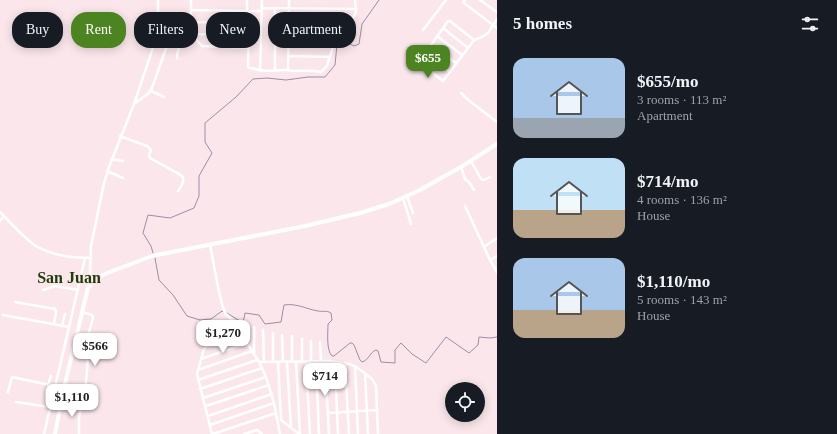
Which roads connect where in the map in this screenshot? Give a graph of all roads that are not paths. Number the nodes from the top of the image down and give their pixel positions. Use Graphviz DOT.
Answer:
graph roads {
  1 [pos="158,0"];
  2 [pos="192,0"];
  3 [pos="247,0"];
  4 [pos="262,0"];
  5 [pos="289,0"];
  6 [pos="354,0"];
  7 [pos="446,0"];
  8 [pos="465,0"];
  9 [pos="480,0"];
  10 [pos="262,8"];
  11 [pos="275,8"];
  12 [pos="289,8"];
  13 [pos="356,9"];
  14 [pos="191,10"];
  15 [pos="248,11"];
  16 [pos="158,12"];
  17 [pos="261,12"];
  18 [pos="289,12"];
  19 [pos="497,12"];
  20 [pos="497,19"];
  21 [pos="493,25"];
  22 [pos="443,28"];
  23 [pos="497,28"];
  24 [pos="423,30"];
  25 [pos="437,36"];
  26 [pos="474,40"];
  27 [pos="432,45"];
  28 [pos="153,48"];
  29 [pos="249,48"];
  30 [pos="289,48"];
  31 [pos="332,48"];
  32 [pos="468,48"];
  33 [pos="424,52"];
  34 [pos="462,55"];
  35 [pos="289,56"];
  36 [pos="330,57"];
  37 [pos="177,58"];
  38 [pos="456,63"];
  39 [pos="288,70"];
  40 [pos="260,71"];
  41 [pos="275,71"];
  42 [pos="450,72"];
  43 [pos="151,91"];
  44 [pos="461,93"];
  45 [pos="164,97"];
  46 [pos="134,104"];
  47 [pos="497,122"];
  48 [pos="120,136"];
  49 [pos="497,144"];
  50 [pos="111,159"];
  51 [pos="123,161"];
  52 [pos="471,161"];
  53 [pos="461,167"];
  54 [pos="107,171"];
  55 [pos="179,174"];
  56 [pos="490,177"];
  57 [pos="123,178"];
  58 [pos="177,178"];
  59 [pos="474,190"];
  60 [pos="178,191"];
  61 [pos="405,197"];
  62 [pos="465,206"];
  63 [pos="0,212"];
  64 [pos="413,213"];
  65 [pos="4,216"];
  66 [pos="0,221"];
  67 [pos="411,224"];
  68 [pos="497,238"];
  69 [pos="210,244"];
  70 [pos="484,247"];
  71 [pos="497,256"];
  72 [pos="85,258"];
  73 [pos="91,258"];
  74 [pos="490,260"];
  75 [pos="497,272"];
  76 [pos="74,280"];
  77 [pos="80,281"];
  78 [pos="91,284"];
  79 [pos="43,290"];
  80 [pos="78,290"];
  81 [pos="15,302"];
  82 [pos="82,312"];
  83 [pos="65,314"];
  84 [pos="3,315"];
  85 [pos="54,324"];
  86 [pos="62,326"];
  87 [pos="69,327"];
  88 [pos="254,327"];
  89 [pos="263,330"];
  90 [pos="273,333"];
  91 [pos="242,334"];
  92 [pos="282,335"];
  93 [pos="292,336"];
  94 [pos="302,339"];
  95 [pos="310,340"];
  96 [pos="320,342"];
  97 [pos="247,343"];
  98 [pos="253,352"];
  99 [pos="201,359"];
  100 [pos="258,361"];
  101 [pos="325,361"];
  102 [pos="264,362"];
  103 [pos="274,362"];
  104 [pos="278,362"];
  105 [pos="283,362"];
  106 [pos="287,362"];
  107 [pos="292,362"];
  108 [pos="296,362"];
  109 [pos="302,362"];
  110 [pos="306,362"];
  111 [pos="311,362"];
  112 [pos="316,362"];
  113 [pos="321,362"];
  114 [pos="335,362"];
  115 [pos="345,363"];
  116 [pos="355,366"];
  117 [pos="262,368"];
  118 [pos="198,370"];
  119 [pos="365,373"];
  120 [pos="50,376"];
  121 [pos="266,377"];
  122 [pos="198,380"];
  123 [pos="48,384"];
  124 [pos="269,385"];
  125 [pos="55,386"];
  126 [pos="64,388"];
  127 [pos="200,389"];
  128 [pos="8,392"];
  129 [pos="272,394"];
  130 [pos="203,398"];
  131 [pos="16,402"];
  132 [pos="61,403"];
  133 [pos="274,403"];
  134 [pos="82,405"];
  135 [pos="206,406"];
  136 [pos="50,407"];
  137 [pos="367,410"];
  138 [pos="377,410"];
  139 [pos="357,411"];
  140 [pos="328,412"];
  141 [pos="337,412"];
  142 [pos="348,412"];
  143 [pos="276,413"];
  144 [pos="208,416"];
  145 [pos="277,418"];
  146 [pos="281,420"];
  147 [pos="210,425"];
  148 [pos="291,428"];
  149 [pos="281,433"];
  150 [pos="44,434"];
  151 [pos="55,434"];
  152 [pos="79,434"];
  153 [pos="213,434"];
  154 [pos="244,434"];
  155 [pos="262,434"];
  156 [pos="300,434"];
  157 [pos="310,434"];
  158 [pos="319,434"];
  159 [pos="328,434"];
  160 [pos="338,434"];
  161 [pos="349,434"];
  162 [pos="358,434"];
  163 [pos="368,434"];
  164 [pos="378,434"];
  1 -- 16 [label="street"];
  2 -- 14 [label="street"];
  3 -- 15 [label="street"];
  4 -- 10 [label="street"];
  5 -- 12 [label="street"];
  6 -- 13 [label="street"];
  7 -- 24 [label="street"];
  8 -- 21 [label="street"];
  9 -- 19 [label="street"];
  10 -- 11 [label="street"];
  10 -- 17 [label="street"];
  11 -- 12 [label="street"];
  11 -- 41 [label="street"];
  12 -- 13 [label="street"];
  12 -- 18 [label="street"];
  14 -- 15 [label="street"];
  15 -- 17 [label="street"];
  17 -- 40 [label="street"];
  20 -- 21 [label="street"];
  21 -- 23 [label="street"];
  21 -- 26 [label="street"];
  22 -- 25 [label="street"];
  22 -- 26 [label="street"];
  22 -- 32 [label="street"];
  25 -- 27 [label="street"];
  25 -- 34 [label="street"];
  26 -- 32 [label="street"];
  27 -- 33 [label="street"];
  27 -- 38 [label="street"];
  28 -- 46 [label="street"];
  29 -- 40 [label="street"];
  30 -- 35 [label="street"];
  31 -- 36 [label="street"];
  32 -- 34 [label="street"];
  33 -- 42 [label="street"];
  33 -- 42 [label="street"];
  34 -- 38 [label="street"];
  35 -- 36 [label="street"];
  35 -- 39 [label="street"];
  36 -- 39 [label="street"];
  37 -- 43 [label="street"];
  38 -- 42 [label="street"];
  39 -- 41 [label="street"];
  40 -- 41 [label="street"];
  43 -- 45 [label="street"];
  43 -- 46 [label="street"];
  44 -- 47 [label="street"];
  46 -- 48 [label="street"];
  48 -- 50 [label="street"];
  48 -- 55 [label="street"];
  49 -- 52 [label="street"];
  50 -- 51 [label="street"];
  50 -- 54 [label="street"];
  52 -- 53 [label="street"];
  52 -- 56 [label="street"];
  53 -- 59 [label="street"];
  53 -- 61 [label="street"];
  54 -- 57 [label="street"];
  54 -- 73 [label="street"];
  55 -- 58 [label="street"];
  55 -- 60 [label="street"];
  61 -- 64 [label="street"];
  61 -- 67 [label="street"];
  61 -- 69 [label="street"];
  62 -- 70 [label="street"];
  63 -- 65 [label="street"];
  65 -- 66 [label="street"];
  65 -- 72 [label="street"];
  68 -- 70 [label="street"];
  69 -- 78 [label="street"];
  69 -- 91 [label="street"];
  70 -- 74 [label="street"];
  71 -- 74 [label="street"];
  72 -- 73 [label="street"];
  72 -- 77 [label="street"];
  73 -- 78 [label="street"];
  74 -- 75 [label="street"];
  76 -- 77 [label="street"];
  77 -- 80 [label="street"];
  78 -- 82 [label="street"];
  79 -- 80 [label="street"];
  80 -- 87 [label="street"];
  81 -- 85 [label="street"];
  82 -- 126 [label="street"];
  82 -- 134 [label="street"];
  83 -- 86 [label="street"];
  84 -- 85 [label="street"];
  85 -- 86 [label="street"];
  86 -- 87 [label="street"];
  87 -- 125 [label="street"];
  88 -- 98 [label="street"];
  89 -- 102 [label="street"];
  90 -- 103 [label="street"];
  91 -- 97 [label="street"];
  91 -- 99 [label="street"];
  92 -- 105 [label="street"];
  93 -- 107 [label="street"];
  94 -- 109 [label="street"];
  95 -- 111 [label="street"];
  96 -- 113 [label="street"];
  97 -- 98 [label="street"];
  97 -- 99 [label="street"];
  98 -- 100 [label="street"];
  98 -- 118 [label="street"];
  99 -- 118 [label="street"];
  100 -- 102 [label="street"];
  100 -- 117 [label="street"];
  100 -- 122 [label="street"];
  101 -- 113 [label="street"];
  101 -- 114 [label="street"];
  101 -- 140 [label="street"];
  102 -- 103 [label="street"];
  103 -- 104 [label="street"];
  104 -- 105 [label="street"];
  104 -- 146 [label="street"];
  105 -- 106 [label="street"];
  106 -- 107 [label="street"];
  106 -- 148 [label="street"];
  107 -- 108 [label="street"];
  108 -- 109 [label="street"];
  108 -- 156 [label="street"];
  109 -- 110 [label="street"];
  110 -- 111 [label="street"];
  110 -- 157 [label="street"];
  111 -- 112 [label="street"];
  112 -- 113 [label="street"];
  112 -- 158 [label="street"];
  114 -- 115 [label="street"];
  114 -- 141 [label="street"];
  115 -- 116 [label="street"];
  115 -- 142 [label="street"];
  116 -- 119 [label="street"];
  116 -- 139 [label="street"];
  117 -- 121 [label="street"];
  117 -- 127 [label="street"];
  118 -- 122 [label="street"];
  119 -- 137 [label="street"];
  119 -- 138 [label="street"];
  120 -- 123 [label="street"];
  121 -- 124 [label="street"];
  121 -- 130 [label="street"];
  122 -- 127 [label="street"];
  123 -- 125 [label="street"];
  123 -- 128 [label="street"];
  124 -- 129 [label="street"];
  124 -- 135 [label="street"];
  125 -- 126 [label="street"];
  125 -- 136 [label="street"];
  126 -- 132 [label="street"];
  127 -- 130 [label="street"];
  129 -- 133 [label="street"];
  129 -- 144 [label="street"];
  130 -- 135 [label="street"];
  131 -- 136 [label="street"];
  132 -- 134 [label="street"];
  132 -- 151 [label="street"];
  133 -- 143 [label="street"];
  133 -- 147 [label="street"];
  134 -- 152 [label="street"];
  135 -- 144 [label="street"];
  136 -- 150 [label="street"];
  137 -- 138 [label="street"];
  137 -- 139 [label="street"];
  137 -- 163 [label="street"];
  138 -- 164 [label="street"];
  139 -- 142 [label="street"];
  139 -- 162 [label="street"];
  140 -- 141 [label="street"];
  140 -- 159 [label="street"];
  141 -- 142 [label="street"];
  141 -- 160 [label="street"];
  142 -- 161 [label="street"];
  143 -- 145 [label="street"];
  143 -- 153 [label="street"];
  144 -- 147 [label="street"];
  145 -- 146 [label="street"];
  145 -- 149 [label="street"];
  146 -- 148 [label="street"];
  147 -- 153 [label="street"];
  148 -- 156 [label="street"];
  154 -- 155 [label="street"];
}
